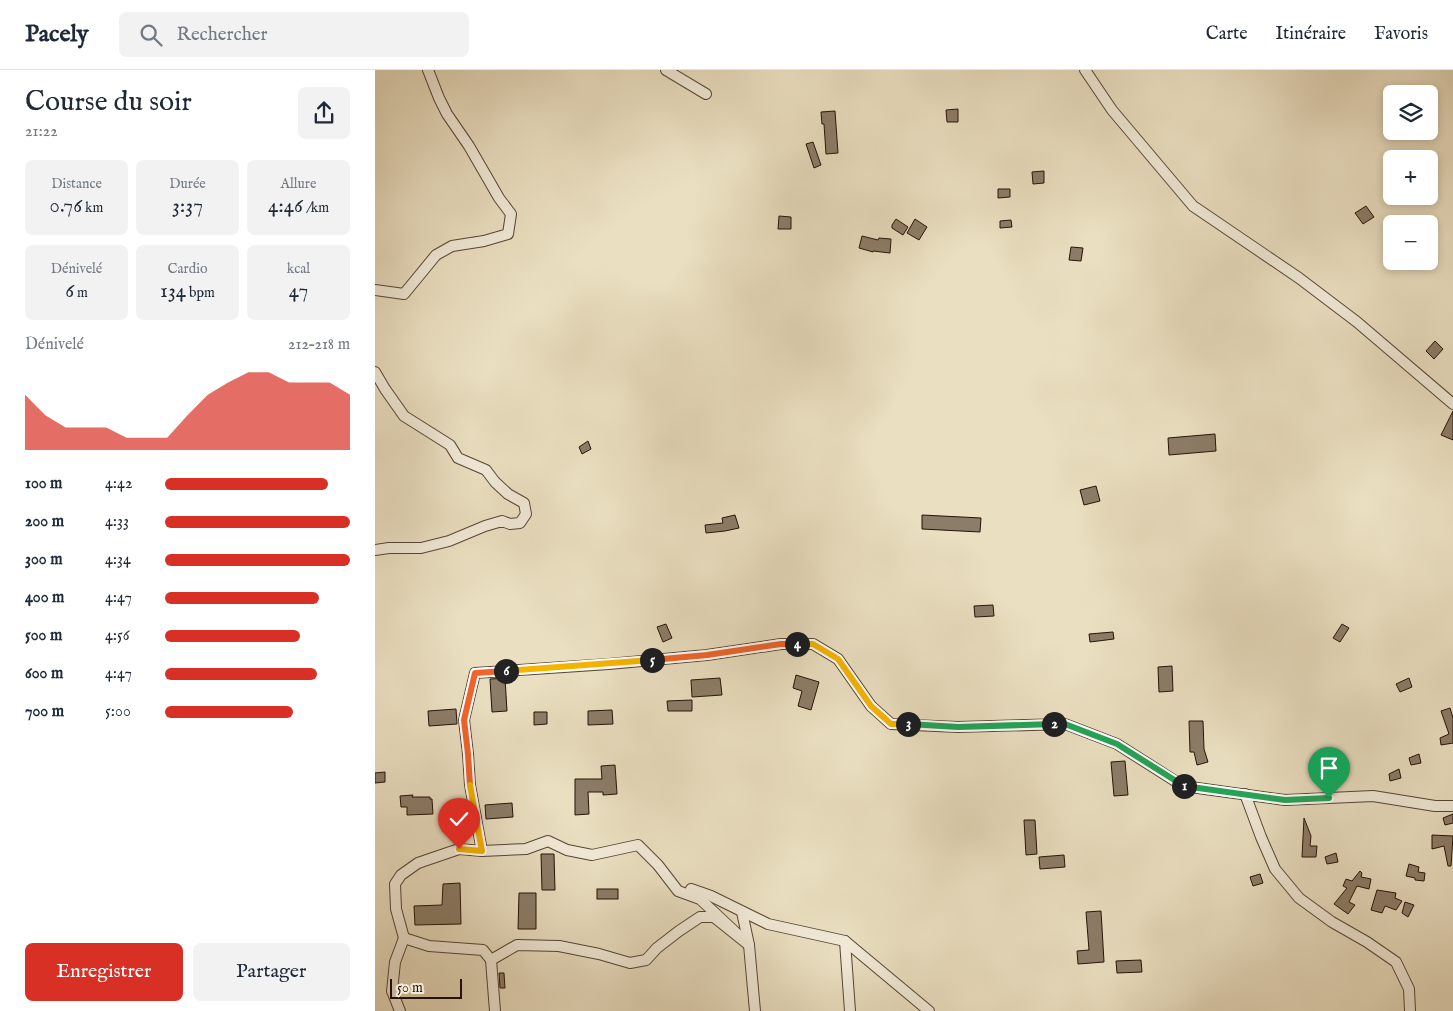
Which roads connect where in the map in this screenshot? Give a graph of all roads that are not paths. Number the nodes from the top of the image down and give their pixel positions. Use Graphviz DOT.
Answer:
graph roads {
  1 [pos="428,70"];
  2 [pos="666,70"];
  3 [pos="1085,70"];
  4 [pos="706,94"];
  5 [pos="375,290"];
  6 [pos="375,373"];
  7 [pos="1453,404"];
  8 [pos="375,550"];
  9 [pos="1245,794"];
  10 [pos="1453,806"];
  11 [pos="482,851"];
  12 [pos="671,882"];
  13 [pos="742,912"];
  14 [pos="404,938"];
  15 [pos="845,941"];
  16 [pos="749,945"];
  17 [pos="491,960"];
  18 [pos="400,1011"];
  19 [pos="495,1011"];
  20 [pos="755,1011"];
  21 [pos="850,1011"];
  22 [pos="929,1011"];
  23 [pos="1410,1011"];
  1 -- 5 [label="street"];
  2 -- 4 [label="street"];
  3 -- 7 [label="street"];
  6 -- 8 [label="street"];
  9 -- 10 [label="street"];
  9 -- 11 [label="street"];
  9 -- 23 [label="street"];
  11 -- 12 [label="street"];
  11 -- 14 [label="street"];
  12 -- 13 [label="street"];
  12 -- 16 [label="street"];
  13 -- 15 [label="street"];
  13 -- 16 [label="street"];
  14 -- 17 [label="street"];
  14 -- 18 [label="street"];
  15 -- 21 [label="street"];
  15 -- 22 [label="street"];
  16 -- 17 [label="street"];
  16 -- 20 [label="street"];
  17 -- 19 [label="street"];
}
